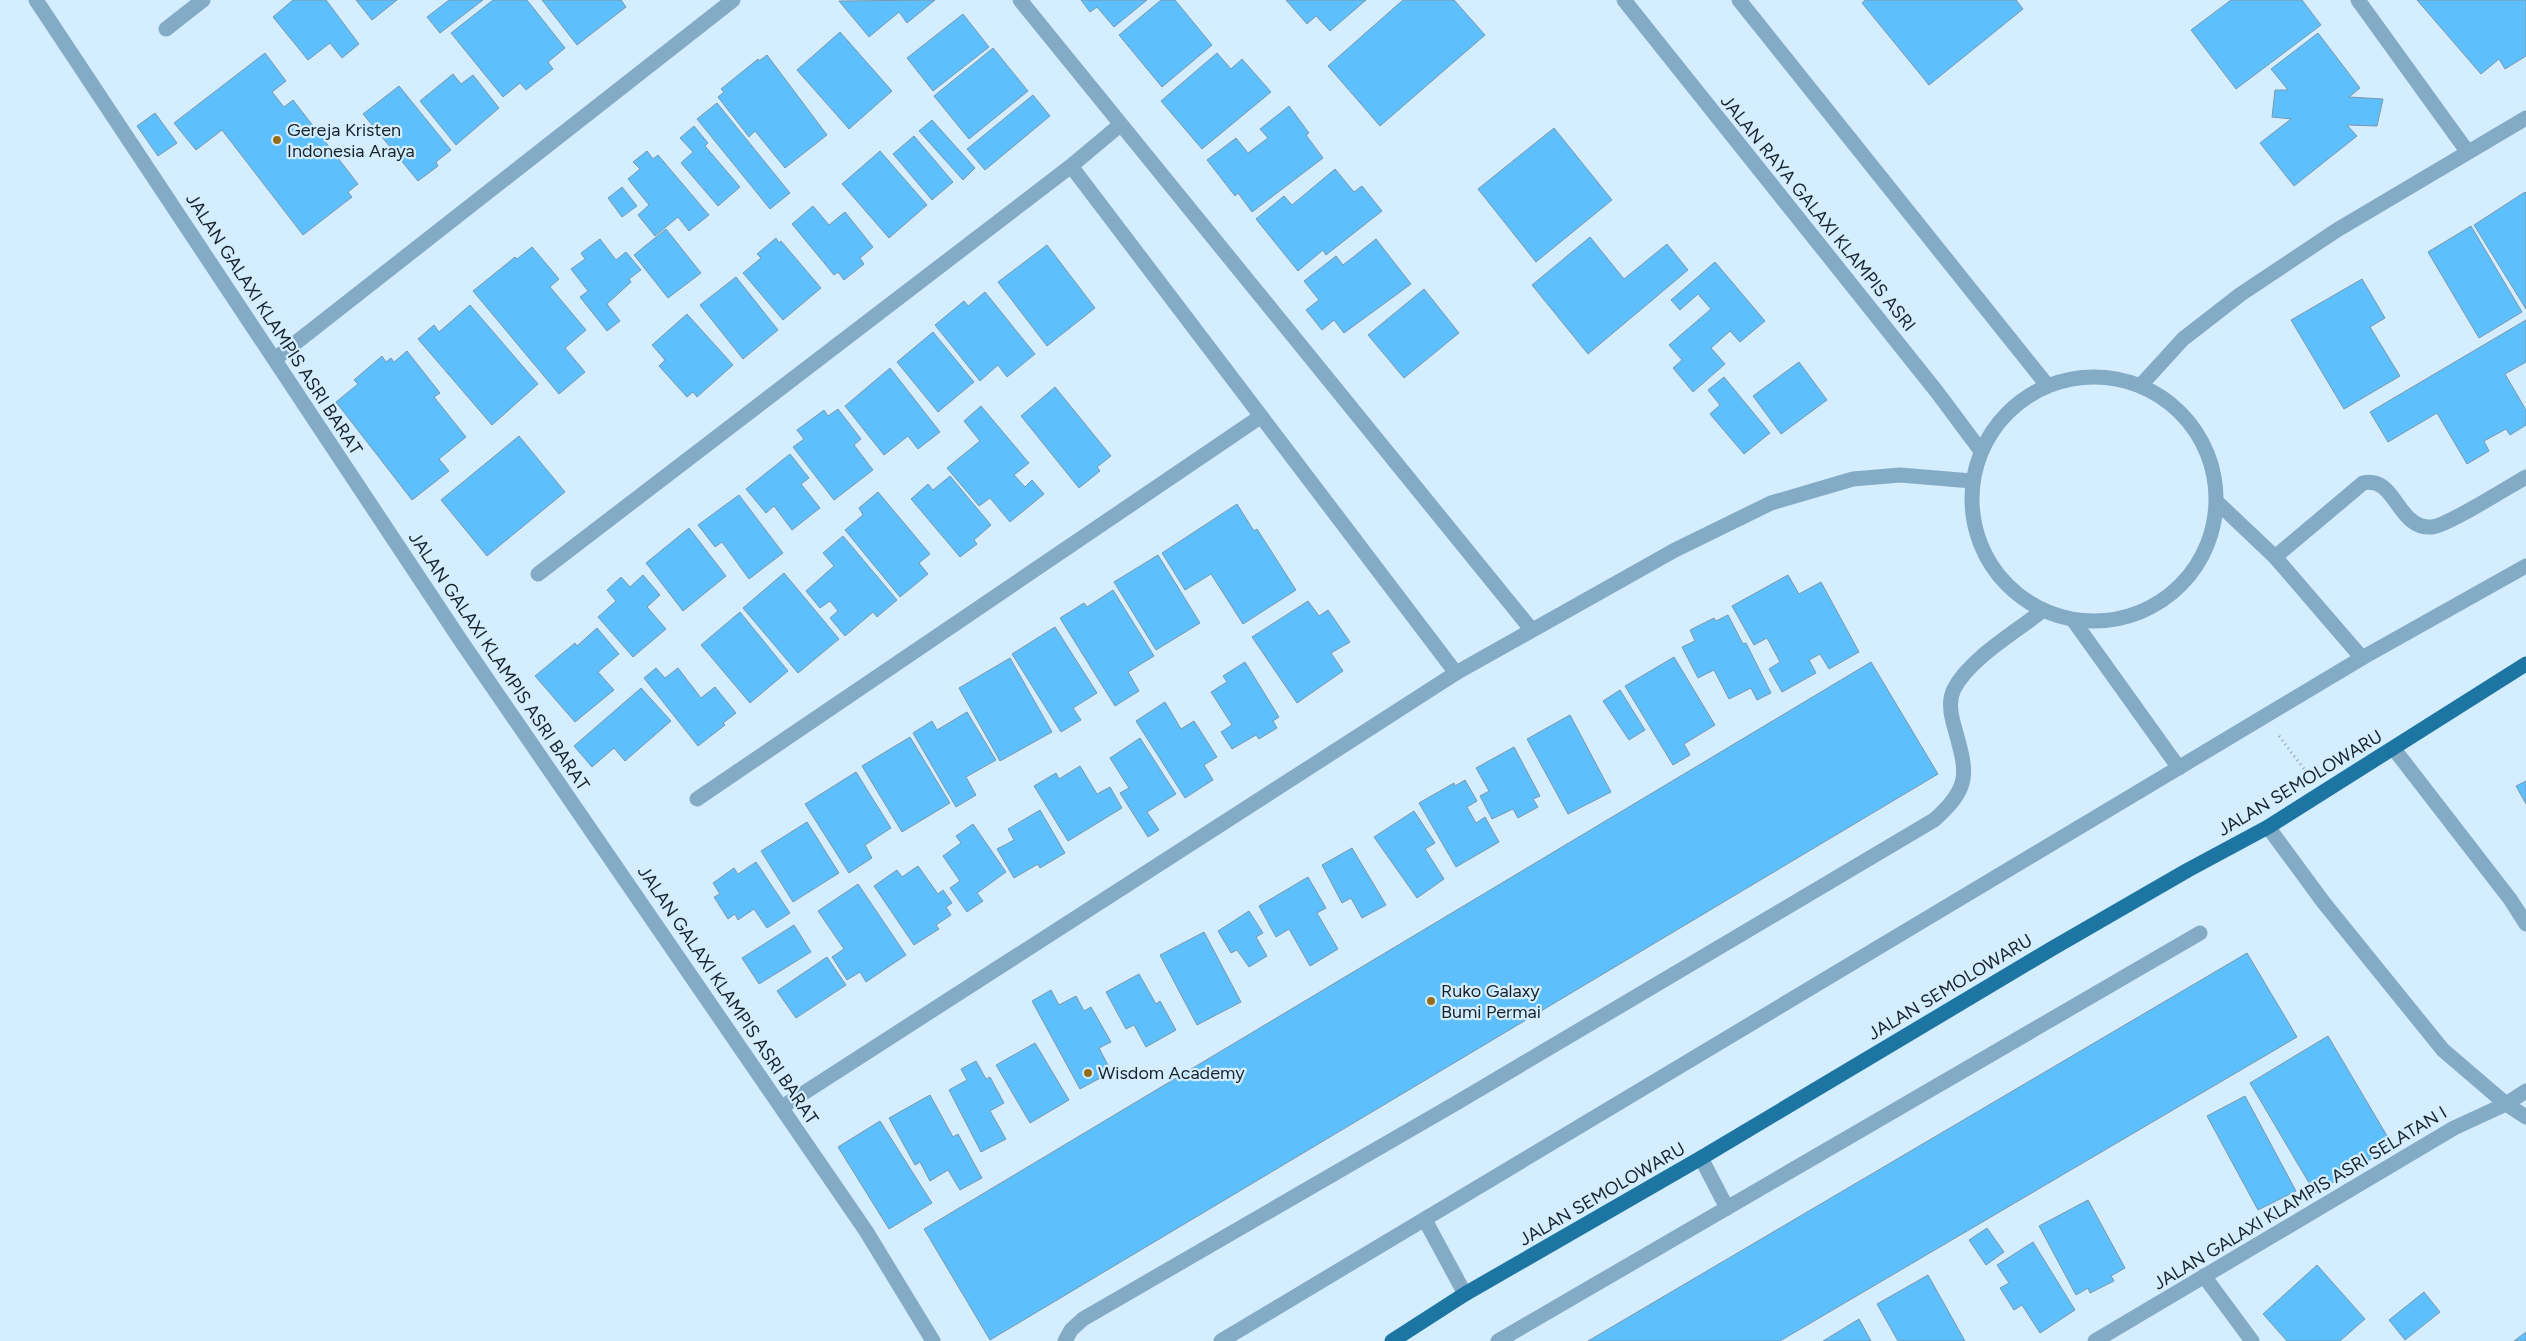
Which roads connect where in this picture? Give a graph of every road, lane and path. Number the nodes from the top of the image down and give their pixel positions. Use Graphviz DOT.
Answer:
graph roads {
  1 [pos="36,0"];
  2 [pos="203,0"];
  3 [pos="733,0"];
  4 [pos="1020,0"];
  5 [pos="1624,0"];
  6 [pos="1739,0"];
  7 [pos="2358,0"];
  8 [pos="166,29"];
  9 [pos="2526,118"];
  10 [pos="1120,125"];
  11 [pos="2468,151"];
  12 [pos="1071,166"];
  13 [pos="275,359"];
  14 [pos="2141,385"];
  15 [pos="2047,386"];
  16 [pos="1260,417"];
  17 [pos="1981,451"];
  18 [pos="2526,477"];
  19 [pos="1972,481"];
  20 [pos="2217,502"];
  21 [pos="2275,557"];
  22 [pos="2526,566"];
  23 [pos="538,574"];
  24 [pos="2042,611"];
  25 [pos="2073,620"];
  26 [pos="1531,629"];
  27 [pos="2362,658"];
  28 [pos="2526,664"];
  29 [pos="1456,673"];
  30 [pos="2273,728"];
  31 [pos="2394,749"];
  32 [pos="2297,760"];
  33 [pos="2179,768"];
  34 [pos="697,799"];
  35 [pos="2268,827"];
  36 [pos="2526,924"];
  37 [pos="2200,933"];
  38 [pos="2526,1091"];
  39 [pos="2506,1104"];
  40 [pos="782,1107"];
  41 [pos="2526,1117"];
  42 [pos="1701,1158"];
  43 [pos="1727,1208"];
  44 [pos="1425,1220"];
  45 [pos="2204,1276"];
  46 [pos="1465,1294"];
  47 [pos="933,1341"];
  48 [pos="1065,1341"];
  49 [pos="1221,1341"];
  50 [pos="1392,1341"];
  51 [pos="1498,1341"];
  52 [pos="2095,1341"];
  53 [pos="2252,1341"];
  1 -- 13 [label="street, JALAN GALAXI KLAMPIS ASRI BARAT"];
  2 -- 8 [label="street"];
  3 -- 13 [label="street"];
  4 -- 10 [label="street"];
  5 -- 17 [label="street, JALAN RAYA GALAXI KLAMPIS ASRI"];
  6 -- 15 [label="street"];
  7 -- 11 [label="street"];
  9 -- 11 [label="street"];
  10 -- 12 [label="street"];
  10 -- 26 [label="street"];
  11 -- 14 [label="street"];
  12 -- 16 [label="street"];
  12 -- 23 [label="street"];
  13 -- 40 [label="street, JALAN GALAXI KLAMPIS ASRI BARAT"];
  14 -- 15 [label="street"];
  14 -- 20 [label="street"];
  15 -- 17 [label="street"];
  16 -- 29 [label="street"];
  16 -- 34 [label="street"];
  17 -- 19 [label="street"];
  18 -- 21 [label="street"];
  19 -- 24 [label="street"];
  19 -- 26 [label="street"];
  20 -- 21 [label="street"];
  20 -- 25 [label="street"];
  21 -- 27 [label="street"];
  22 -- 27 [label="street"];
  24 -- 25 [label="street"];
  24 -- 48 [label="street"];
  25 -- 33 [label="street"];
  26 -- 29 [label="street"];
  27 -- 33 [label="street"];
  28 -- 31 [label="main road, JALAN SEMOLOWARU"];
  29 -- 40 [label="street"];
  30 -- 32 [label="path"];
  31 -- 35 [label="main road, JALAN SEMOLOWARU"];
  31 -- 36 [label="street"];
  33 -- 44 [label="street"];
  35 -- 39 [label="street"];
  35 -- 42 [label="main road, JALAN SEMOLOWARU"];
  37 -- 43 [label="street"];
  38 -- 39 [label="street, JALAN GALAXI KLAMPIS ASRI SELATAN I"];
  39 -- 41 [label="street"];
  39 -- 45 [label="street, JALAN GALAXI KLAMPIS ASRI SELATAN I"];
  40 -- 47 [label="street, JALAN GALAXI KLAMPIS ASRI BARAT"];
  42 -- 43 [label="street"];
  42 -- 46 [label="main road, JALAN SEMOLOWARU"];
  43 -- 51 [label="street"];
  44 -- 46 [label="street"];
  44 -- 49 [label="street"];
  45 -- 52 [label="street, JALAN GALAXI KLAMPIS ASRI SELATAN I"];
  45 -- 53 [label="street"];
  46 -- 50 [label="main road, JALAN SEMOLOWARU"];
}
